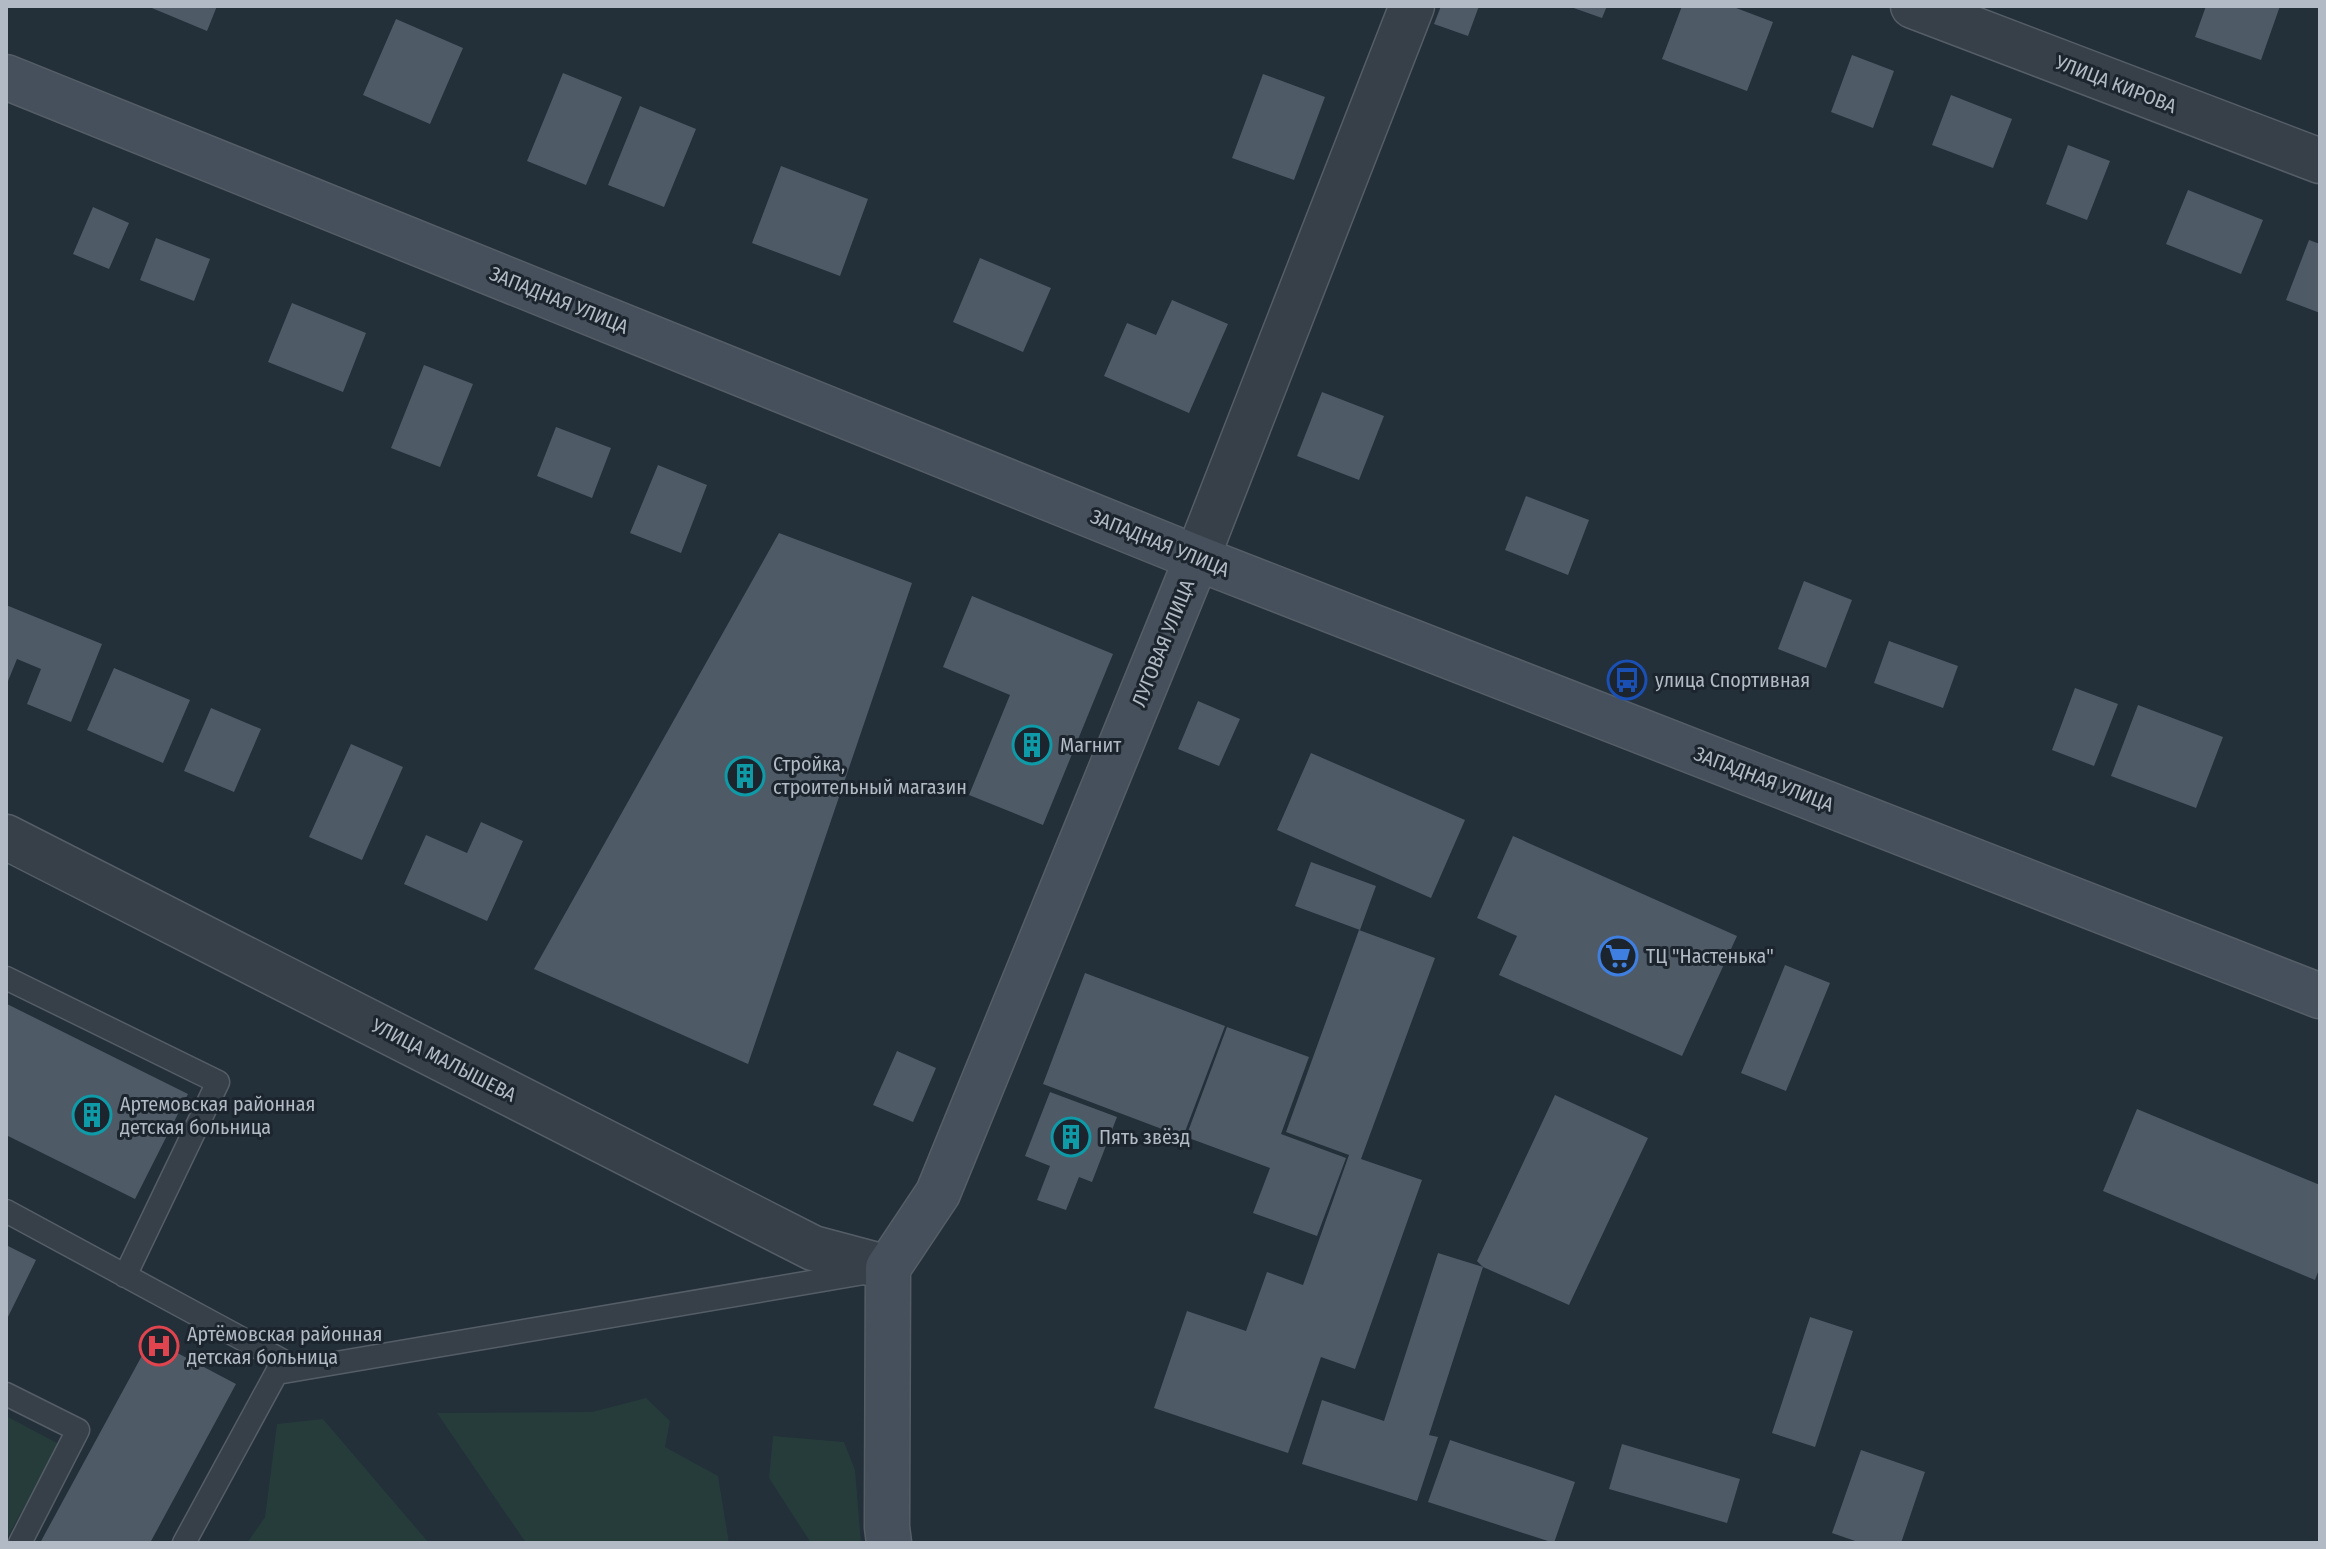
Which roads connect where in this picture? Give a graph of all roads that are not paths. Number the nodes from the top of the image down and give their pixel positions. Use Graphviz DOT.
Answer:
graph roads {
  1 [pos="1412,6"];
  2 [pos="1913,6"];
  3 [pos="6,77"];
  4 [pos="2320,161"];
  5 [pos="1197,558"];
  6 [pos="6,837"];
  7 [pos="6,978"];
  8 [pos="2320,996"];
  9 [pos="6,1211"];
  10 [pos="888,1268"];
  11 [pos="125,1276"];
  12 [pos="277,1373"];
  13 [pos="6,1394"];
  14 [pos="20,1543"];
  15 [pos="184,1543"];
  16 [pos="889,1543"];
  1 -- 5 [label="street, ЛУГОВАЯ УЛИЦА"];
  2 -- 4 [label="street, УЛИЦА КИРОВА"];
  3 -- 5 [label="street, ЗАПАДНАЯ УЛИЦА"];
  5 -- 8 [label="street, ЗАПАДНАЯ УЛИЦА"];
  5 -- 10 [label="street, ЛУГОВАЯ УЛИЦА"];
  6 -- 10 [label="street, УЛИЦА МАЛЫШЕВА"];
  7 -- 11 [label="lane"];
  9 -- 11 [label="lane"];
  10 -- 12 [label="lane"];
  10 -- 16 [label="street"];
  11 -- 12 [label="lane"];
  12 -- 15 [label="lane"];
  13 -- 14 [label="lane"];
}
